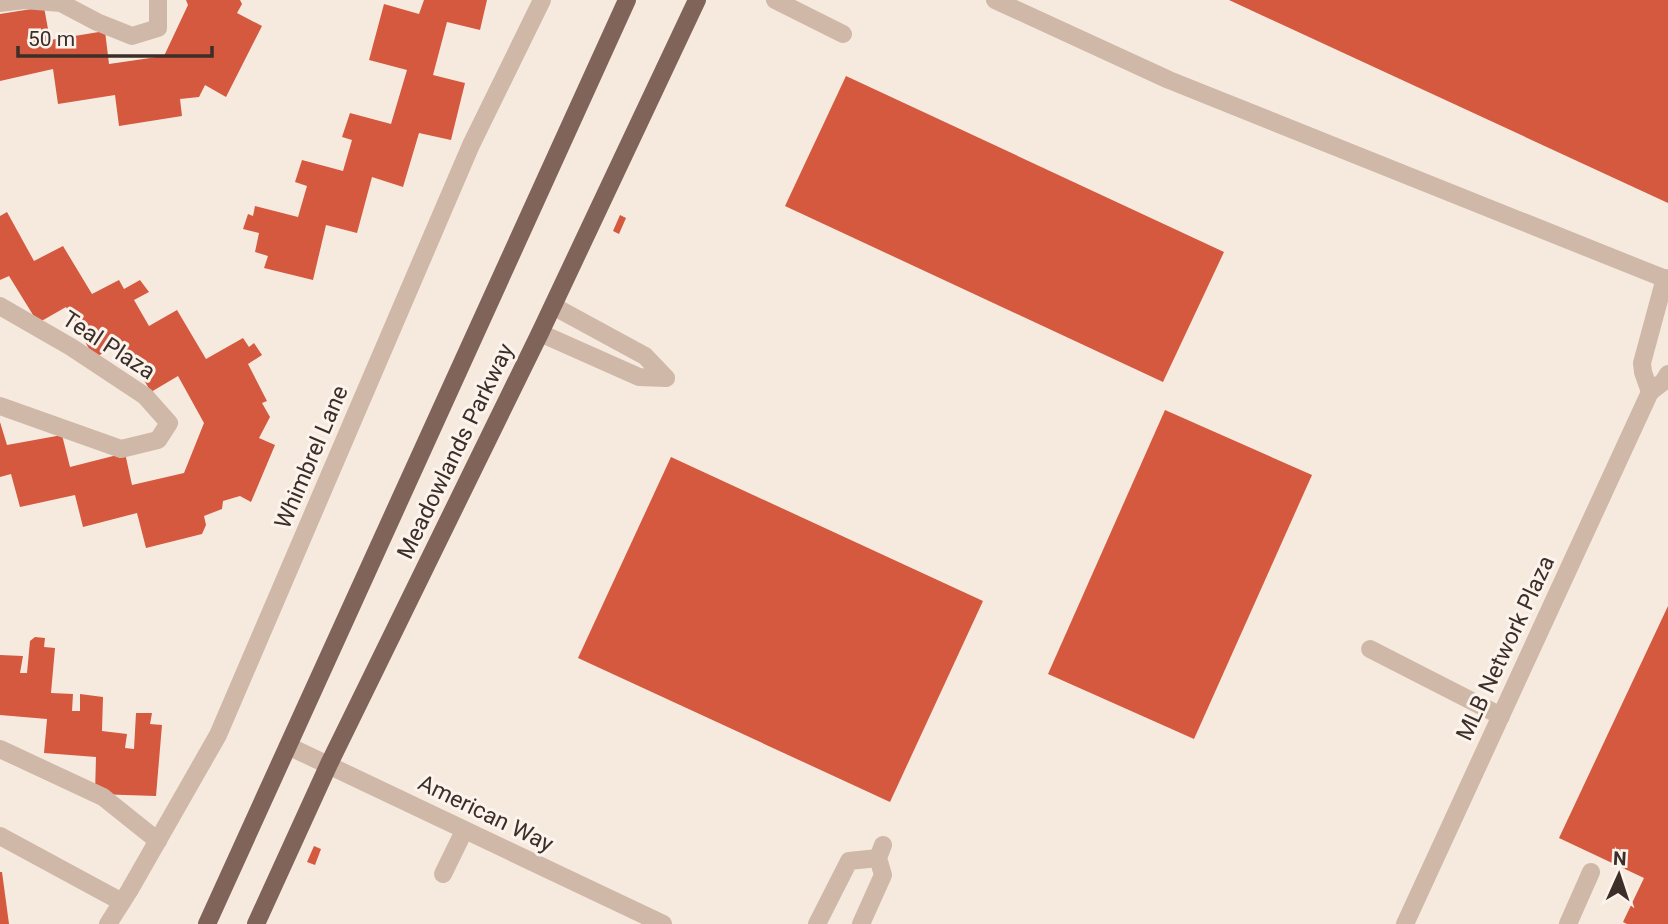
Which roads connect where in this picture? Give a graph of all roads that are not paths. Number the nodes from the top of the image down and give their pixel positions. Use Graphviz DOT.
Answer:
graph roads {
  1 [pos="158,0"];
  2 [pos="542,0"];
  3 [pos="627,0"];
  4 [pos="697,0"];
  5 [pos="775,0"];
  6 [pos="995,0"];
  7 [pos="0,3"];
  8 [pos="843,34"];
  9 [pos="1667,279"];
  10 [pos="0,306"];
  11 [pos="553,306"];
  12 [pos="540,333"];
  13 [pos="1668,374"];
  14 [pos="1650,392"];
  15 [pos="0,406"];
  16 [pos="1370,649"];
  17 [pos="1501,716"];
  18 [pos="288,746"];
  19 [pos="0,749"];
  20 [pos="329,764"];
  21 [pos="464,831"];
  22 [pos="0,836"];
  23 [pos="158,841"];
  24 [pos="1591,872"];
  25 [pos="443,874"];
  26 [pos="122,902"];
  27 [pos="1409,923"];
  28 [pos="108,924"];
  29 [pos="207,924"];
  30 [pos="256,924"];
  31 [pos="663,924"];
  32 [pos="817,924"];
  33 [pos="861,924"];
  34 [pos="1568,924"];
  1 -- 7 [label="street"];
  2 -- 23 [label="street, Whimbrel Lane"];
  3 -- 18 [label="main road, Meadowlands Parkway"];
  4 -- 11 [label="main road, Meadowlands Parkway"];
  5 -- 8 [label="street"];
  6 -- 9 [label="street"];
  9 -- 14 [label="street"];
  10 -- 15 [label="street, Teal Plaza"];
  11 -- 12 [label="main road, Meadowlands Parkway"];
  11 -- 12 [label="street"];
  12 -- 20 [label="main road, Meadowlands Parkway"];
  13 -- 14 [label="street"];
  14 -- 17 [label="street, MLB Network Plaza"];
  16 -- 17 [label="street"];
  17 -- 27 [label="street, MLB Network Plaza"];
  18 -- 20 [label="street, American Way"];
  18 -- 29 [label="main road, Meadowlands Parkway"];
  19 -- 23 [label="street"];
  20 -- 21 [label="street, American Way"];
  20 -- 30 [label="main road, Meadowlands Parkway"];
  21 -- 25 [label="street"];
  21 -- 31 [label="street, American Way"];
  22 -- 26 [label="street"];
  23 -- 26 [label="street, Whimbrel Lane"];
  24 -- 34 [label="street"];
  26 -- 28 [label="street, Whimbrel Lane"];
  32 -- 33 [label="street"];
}
